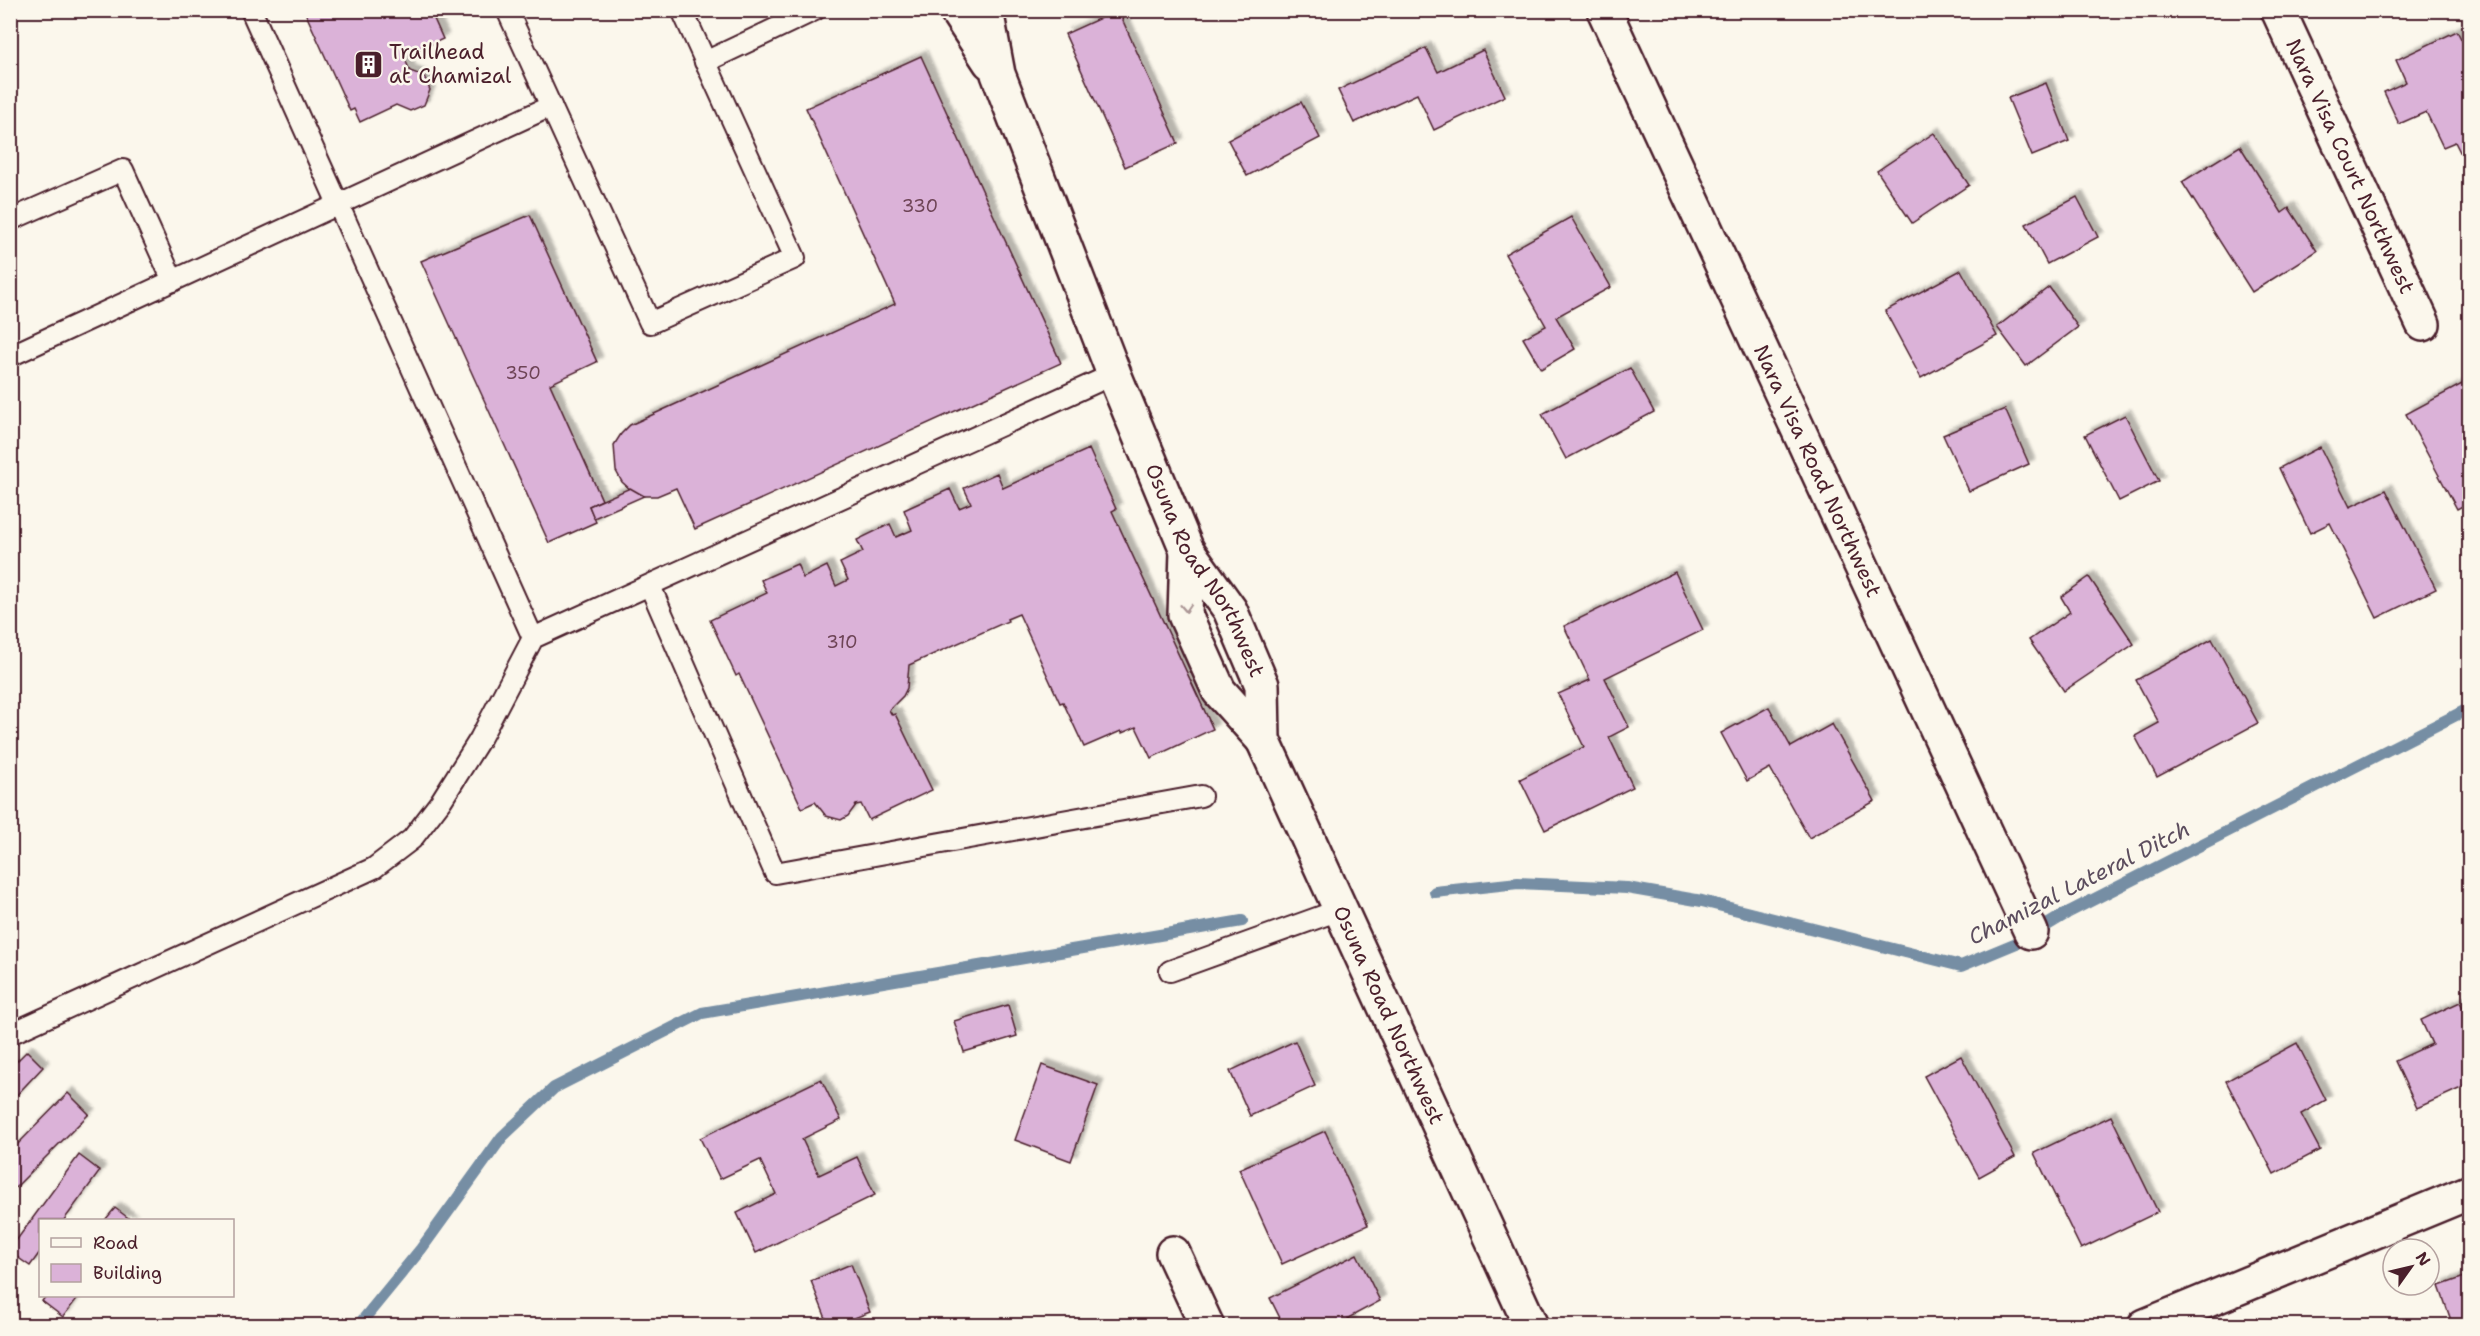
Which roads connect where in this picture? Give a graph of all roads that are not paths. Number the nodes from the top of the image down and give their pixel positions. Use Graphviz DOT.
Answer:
graph roads {
  1 [pos="251,10"];
  2 [pos="507,10"];
  3 [pos="682,10"];
  4 [pos="815,10"];
  5 [pos="956,10"];
  6 [pos="986,10"];
  7 [pos="2278,10"];
  8 [pos="1609,12"];
  9 [pos="705,62"];
  10 [pos="998,74"];
  11 [pos="551,106"];
  12 [pos="339,204"];
  13 [pos="10,220"];
  14 [pos="173,281"];
  15 [pos="2423,324"];
  16 [pos="10,356"];
  17 [pos="1114,374"];
  18 [pos="1187,550"];
  19 [pos="650,586"];
  20 [pos="533,638"];
  21 [pos="1263,740"];
  22 [pos="1201,796"];
  23 [pos="1342,909"];
  24 [pos="2031,932"];
  25 [pos="1170,971"];
  26 [pos="10,1034"];
  27 [pos="2469,1192"];
  28 [pos="1173,1253"];
  29 [pos="1207,1326"];
  30 [pos="1531,1326"];
  31 [pos="2145,1326"];
  1 -- 12 [label="lane"];
  2 -- 11 [label="lane"];
  3 -- 9 [label="lane"];
  4 -- 9 [label="lane"];
  5 -- 10 [label="street, Osuna Road Northwest"];
  6 -- 10 [label="street, Osuna Road Northwest"];
  7 -- 15 [label="street, Nara Visa Court Northwest"];
  8 -- 24 [label="street, Nara Visa Road Northwest"];
  9 -- 11 [label="lane"];
  10 -- 17 [label="street, Osuna Road Northwest"];
  11 -- 12 [label="lane"];
  12 -- 14 [label="lane"];
  12 -- 20 [label="lane"];
  13 -- 14 [label="lane"];
  14 -- 16 [label="lane"];
  17 -- 18 [label="street, Osuna Road Northwest"];
  17 -- 19 [label="lane"];
  18 -- 21 [label="street, Osuna Road Northwest"];
  18 -- 21 [label="street, one-way"];
  19 -- 20 [label="lane"];
  19 -- 22 [label="lane"];
  20 -- 26 [label="lane"];
  21 -- 23 [label="street, Osuna Road Northwest"];
  23 -- 25 [label="lane"];
  23 -- 30 [label="street, Osuna Road Northwest"];
  27 -- 31 [label="street"];
  28 -- 29 [label="street"];
}
